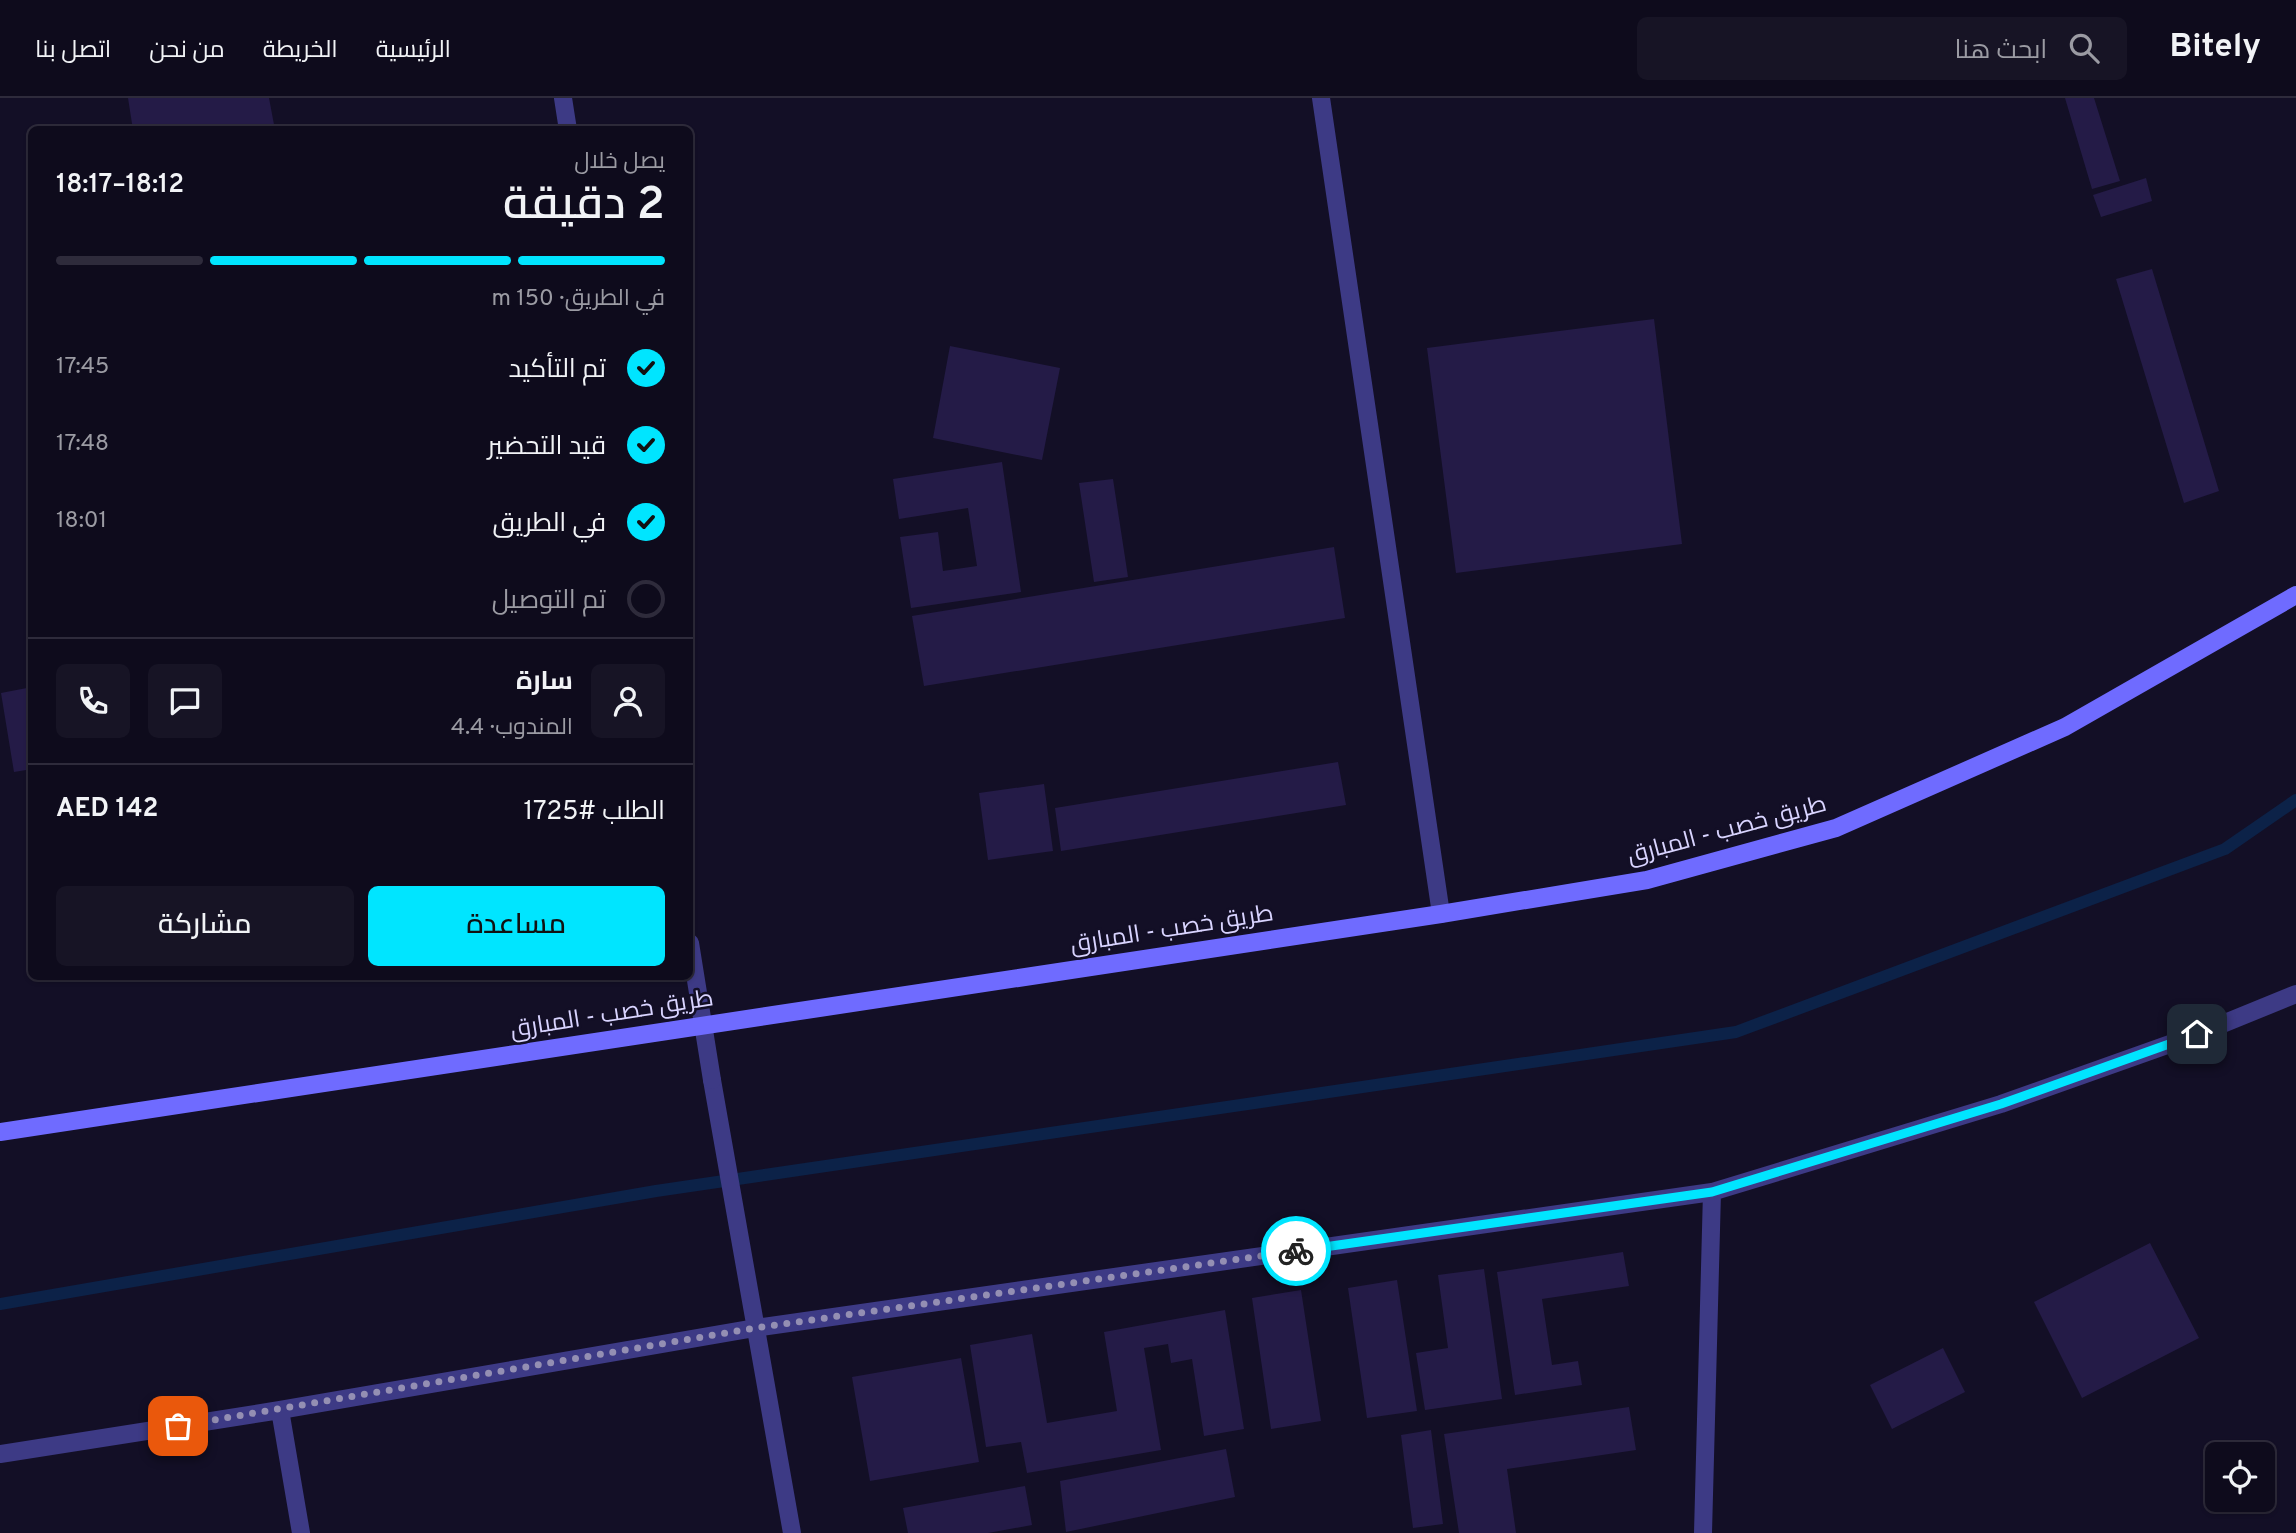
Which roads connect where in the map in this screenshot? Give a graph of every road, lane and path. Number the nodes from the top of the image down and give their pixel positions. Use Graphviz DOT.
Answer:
graph roads {
  1 [pos="563,98"];
  2 [pos="1321,98"];
  3 [pos="567,126"];
  4 [pos="2296,594"];
  5 [pos="1441,914"];
  6 [pos="693,966"];
  7 [pos="2296,994"];
  8 [pos="701,1026"];
  9 [pos="0,1132"];
  10 [pos="1712,1192"];
  11 [pos="755,1328"];
  12 [pos="280,1409"];
  13 [pos="0,1454"];
  14 [pos="301,1533"];
  15 [pos="792,1533"];
  16 [pos="1703,1533"];
  1 -- 3 [label="street"];
  2 -- 5 [label="street"];
  4 -- 5 [label="main road, طريق خصب - المبارق"];
  5 -- 8 [label="main road, طريق خصب - المبارق"];
  6 -- 8 [label="street"];
  7 -- 10 [label="street"];
  8 -- 9 [label="main road, طريق خصب - المبارق"];
  8 -- 11 [label="street"];
  10 -- 11 [label="street"];
  10 -- 16 [label="street"];
  11 -- 12 [label="street"];
  11 -- 15 [label="street"];
  12 -- 13 [label="street"];
  12 -- 14 [label="street"];
}
